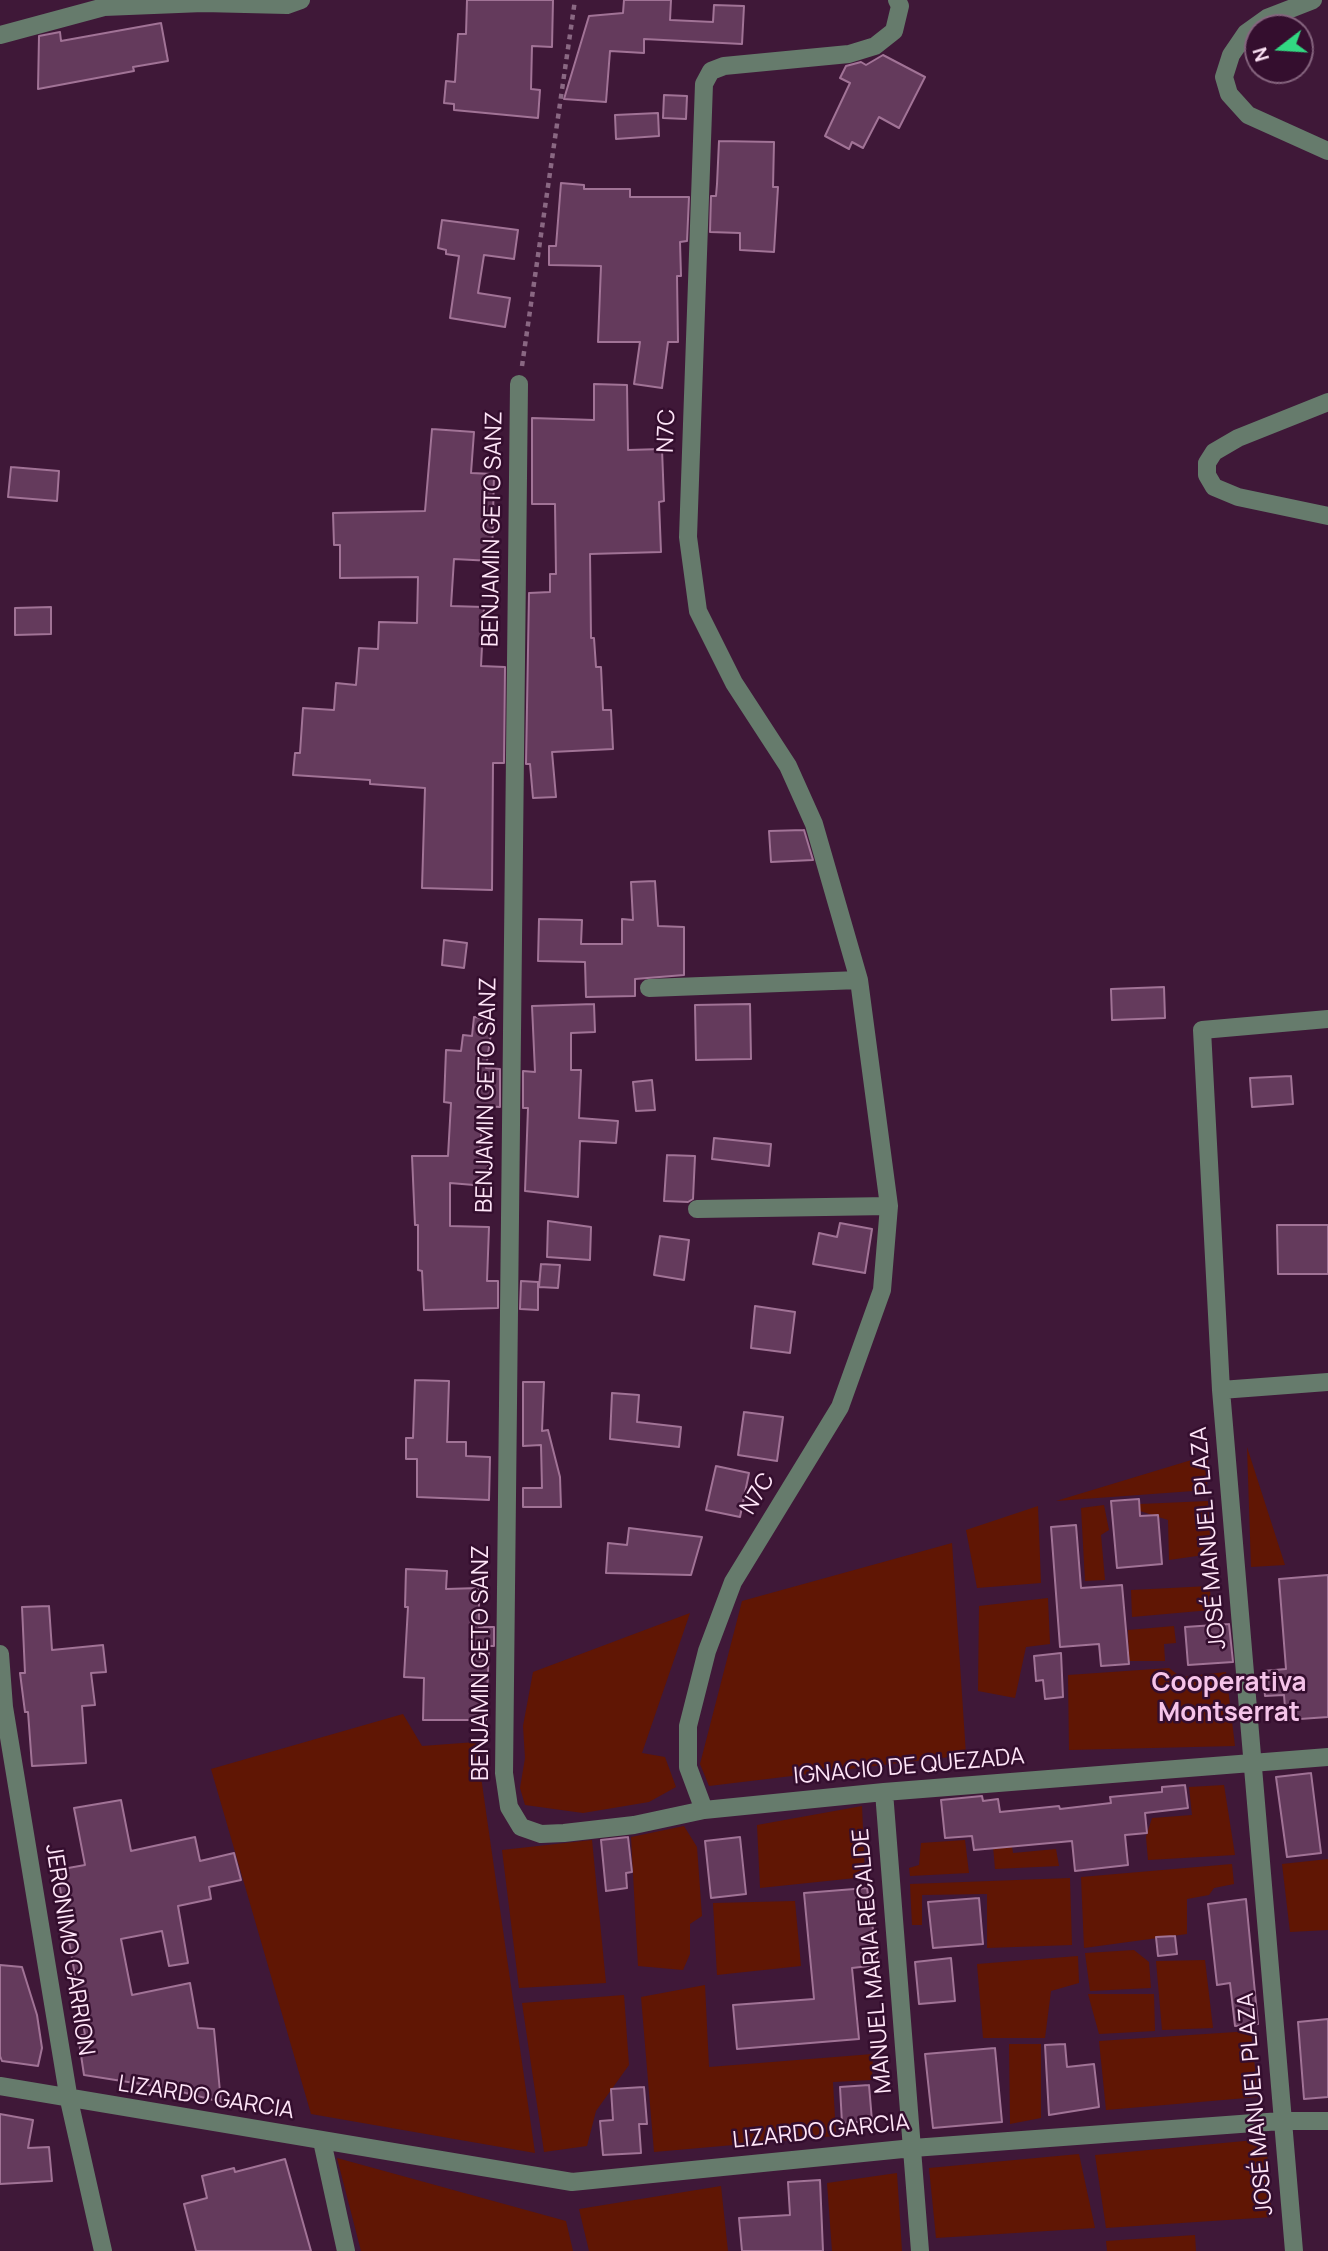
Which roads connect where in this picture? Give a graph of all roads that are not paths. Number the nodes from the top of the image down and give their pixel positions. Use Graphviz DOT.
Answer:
graph roads {
  1 [pos="301,0"];
  2 [pos="897,0"];
  3 [pos="1313,0"];
  4 [pos="0,36"];
  5 [pos="1328,151"];
  6 [pos="519,384"];
  7 [pos="1328,402"];
  8 [pos="1328,516"];
  9 [pos="859,980"];
  10 [pos="649,988"];
  11 [pos="1328,1019"];
  12 [pos="889,1206"];
  13 [pos="697,1209"];
  14 [pos="1328,1382"];
  15 [pos="1221,1390"];
  16 [pos="0,1654"];
  17 [pos="1328,1757"];
  18 [pos="1251,1764"];
  19 [pos="884,1792"];
  20 [pos="509,1807"];
  21 [pos="704,1810"];
  22 [pos="0,2086"];
  23 [pos="69,2100"];
  24 [pos="1281,2121"];
  25 [pos="1328,2121"];
  26 [pos="323,2141"];
  27 [pos="913,2148"];
  28 [pos="103,2251"];
  29 [pos="346,2251"];
  30 [pos="920,2251"];
  31 [pos="1294,2251"];
  1 -- 4 [label="street"];
  2 -- 9 [label="street, N7C"];
  3 -- 5 [label="street"];
  6 -- 20 [label="street, BENJAMIN GETO SANZ"];
  7 -- 8 [label="street"];
  9 -- 10 [label="street"];
  9 -- 12 [label="street, N7C"];
  11 -- 15 [label="street, JOSÉ MANUEL PLAZA"];
  12 -- 13 [label="street"];
  12 -- 21 [label="street, N7C"];
  14 -- 15 [label="street"];
  15 -- 18 [label="street, JOSÉ MANUEL PLAZA"];
  16 -- 23 [label="street, JERONIMO CARRION"];
  17 -- 18 [label="street, IGNACIO DE QUEZADA"];
  18 -- 19 [label="street, IGNACIO DE QUEZADA"];
  18 -- 24 [label="street, JOSÉ MANUEL PLAZA"];
  19 -- 21 [label="street, IGNACIO DE QUEZADA"];
  19 -- 27 [label="street, MANUEL MARIA RECALDE"];
  20 -- 21 [label="street, IGNACIO DE QUEZADA"];
  22 -- 23 [label="street, LIZARDO GARCIA"];
  23 -- 26 [label="street, LIZARDO GARCIA"];
  23 -- 28 [label="street, JERONIMO CARRION"];
  24 -- 25 [label="street, LIZARDO GARCIA"];
  24 -- 27 [label="street, LIZARDO GARCIA"];
  24 -- 31 [label="street, JOSÉ MANUEL PLAZA"];
  26 -- 27 [label="street, LIZARDO GARCIA"];
  26 -- 29 [label="street"];
  27 -- 30 [label="street, MANUEL MARIA RECALDE"];
}
